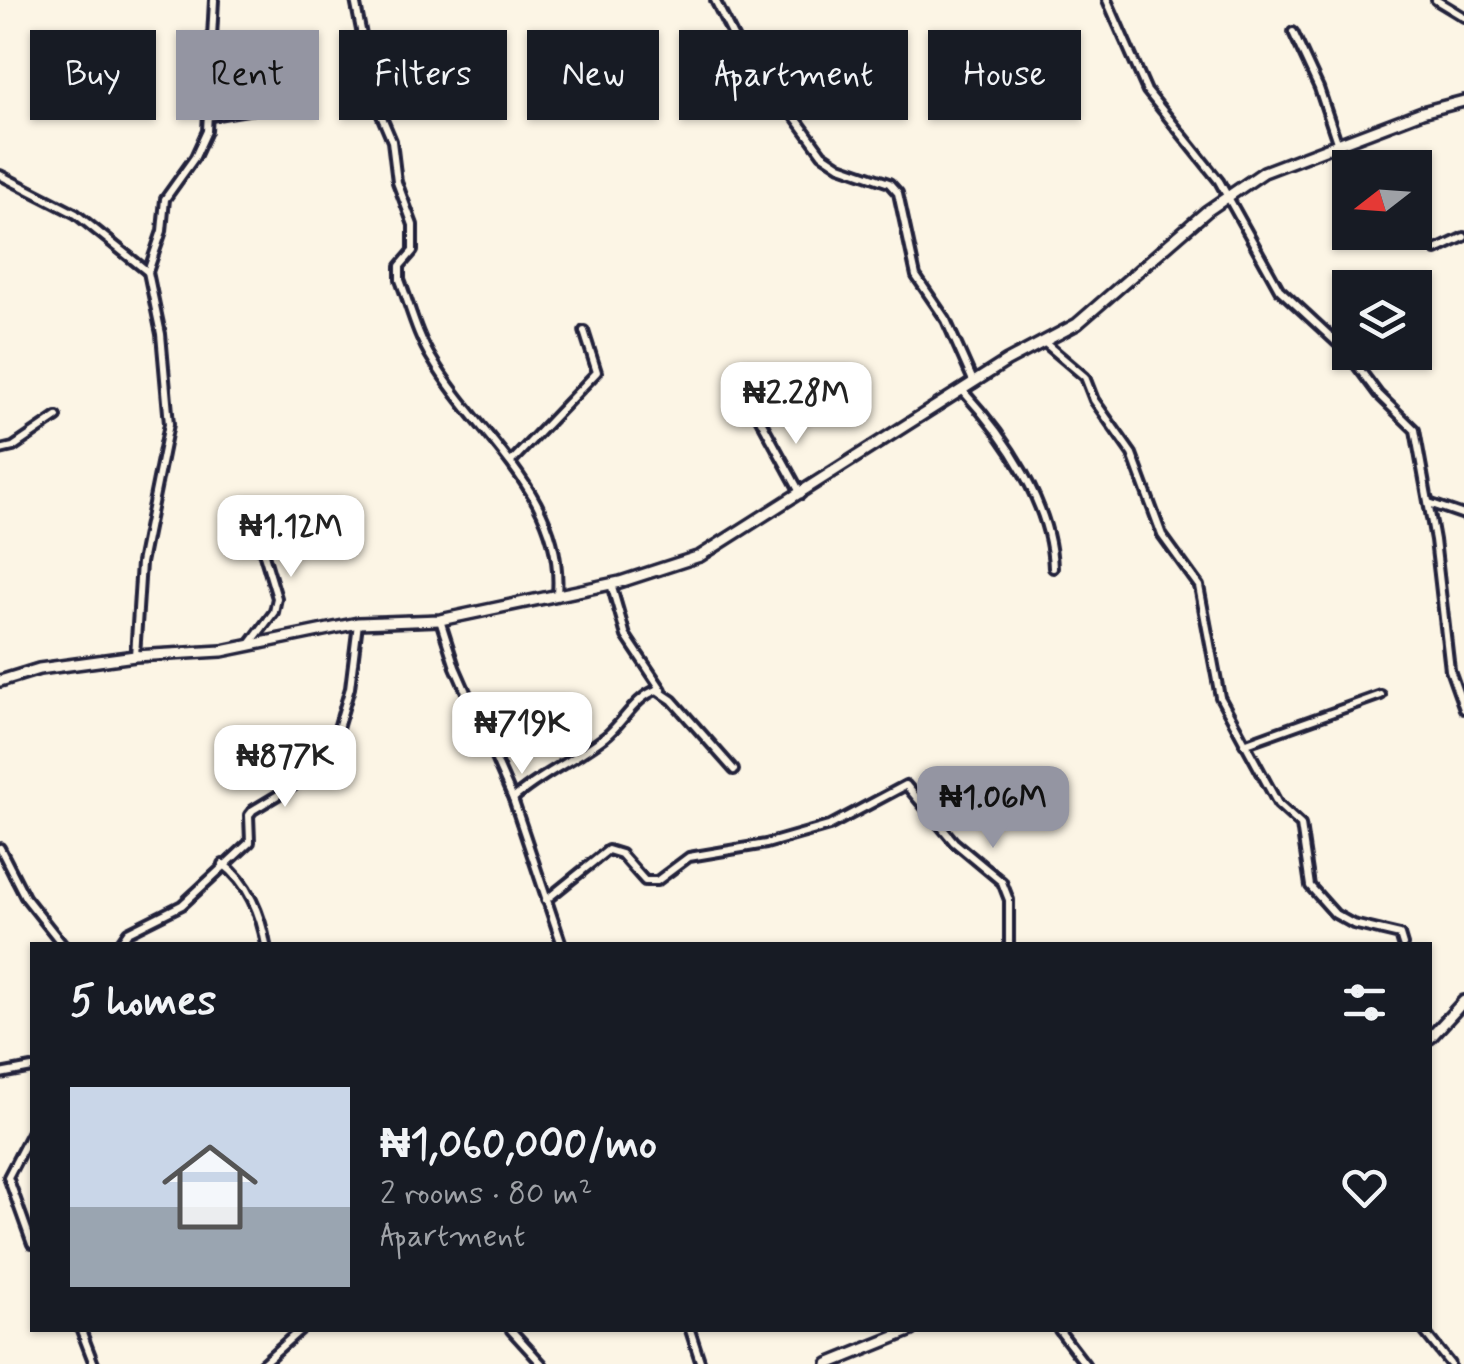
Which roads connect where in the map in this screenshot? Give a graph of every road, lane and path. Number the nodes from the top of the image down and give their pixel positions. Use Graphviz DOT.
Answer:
graph roads {
  1 [pos="214,0"];
  2 [pos="355,0"];
  3 [pos="715,0"];
  4 [pos="1107,0"];
  5 [pos="1436,0"];
  6 [pos="1464,17"];
  7 [pos="213,30"];
  8 [pos="1293,32"];
  9 [pos="1464,101"];
  10 [pos="209,120"];
  11 [pos="1338,145"];
  12 [pos="0,175"];
  13 [pos="1226,197"];
  14 [pos="1464,237"];
  15 [pos="1436,250"];
  16 [pos="148,272"];
  17 [pos="584,331"];
  18 [pos="1046,343"];
  19 [pos="974,383"];
  20 [pos="963,391"];
  21 [pos="56,417"];
  22 [pos="759,417"];
  23 [pos="0,450"];
  24 [pos="510,463"];
  25 [pos="802,495"];
  26 [pos="1428,503"];
  27 [pos="249,504"];
  28 [pos="1464,515"];
  29 [pos="1053,568"];
  30 [pos="611,584"];
  31 [pos="557,594"];
  32 [pos="440,620"];
  33 [pos="358,623"];
  34 [pos="250,645"];
  35 [pos="134,656"];
  36 [pos="0,681"];
  37 [pos="663,692"];
  38 [pos="1381,695"];
  39 [pos="1464,709"];
  40 [pos="1244,744"];
  41 [pos="734,770"];
  42 [pos="513,799"];
  43 [pos="0,848"];
  44 [pos="223,864"];
  45 [pos="546,900"];
  46 [pos="60,942"];
  47 [pos="121,942"];
  48 [pos="265,942"];
  49 [pos="561,942"];
  50 [pos="1009,942"];
  51 [pos="1401,942"];
  52 [pos="1464,1001"];
  53 [pos="1432,1033"];
  54 [pos="30,1068"];
  55 [pos="0,1074"];
  56 [pos="30,1135"];
  57 [pos="30,1238"];
  58 [pos="82,1332"];
  59 [pos="298,1332"];
  60 [pos="513,1332"];
  61 [pos="691,1332"];
  62 [pos="907,1332"];
  63 [pos="1061,1332"];
  64 [pos="1425,1332"];
  65 [pos="94,1364"];
  66 [pos="262,1364"];
  67 [pos="542,1364"];
  68 [pos="701,1364"];
  69 [pos="828,1364"];
  70 [pos="1084,1364"];
  71 [pos="1450,1364"];
  1 -- 7 [label="street"];
  2 -- 24 [label="street"];
  3 -- 19 [label="street"];
  4 -- 13 [label="street"];
  5 -- 6 [label="street"];
  8 -- 11 [label="street"];
  9 -- 11 [label="street"];
  10 -- 16 [label="street"];
  11 -- 13 [label="street"];
  12 -- 16 [label="street"];
  13 -- 18 [label="street"];
  13 -- 26 [label="street"];
  14 -- 15 [label="street"];
  16 -- 35 [label="street"];
  17 -- 24 [label="street"];
  18 -- 19 [label="street"];
  18 -- 40 [label="street"];
  19 -- 20 [label="street"];
  20 -- 25 [label="street"];
  20 -- 29 [label="street"];
  21 -- 23 [label="street"];
  22 -- 25 [label="street"];
  24 -- 31 [label="street"];
  25 -- 30 [label="street"];
  26 -- 28 [label="street"];
  26 -- 39 [label="street"];
  27 -- 34 [label="street"];
  30 -- 31 [label="street"];
  30 -- 37 [label="street"];
  31 -- 32 [label="street"];
  32 -- 33 [label="street"];
  32 -- 42 [label="street"];
  33 -- 34 [label="street"];
  33 -- 44 [label="street"];
  34 -- 35 [label="street"];
  35 -- 36 [label="street"];
  37 -- 41 [label="street"];
  37 -- 42 [label="street"];
  38 -- 40 [label="street"];
  40 -- 51 [label="street"];
  42 -- 45 [label="street"];
  43 -- 46 [label="street"];
  44 -- 47 [label="street"];
  44 -- 48 [label="street"];
  45 -- 49 [label="street"];
  45 -- 50 [label="street"];
  52 -- 53 [label="street"];
  54 -- 55 [label="street"];
  56 -- 57 [label="street"];
  58 -- 65 [label="street"];
  59 -- 66 [label="street"];
  60 -- 67 [label="street"];
  61 -- 68 [label="street"];
  62 -- 69 [label="street"];
  63 -- 70 [label="street"];
  64 -- 71 [label="street"];
}
